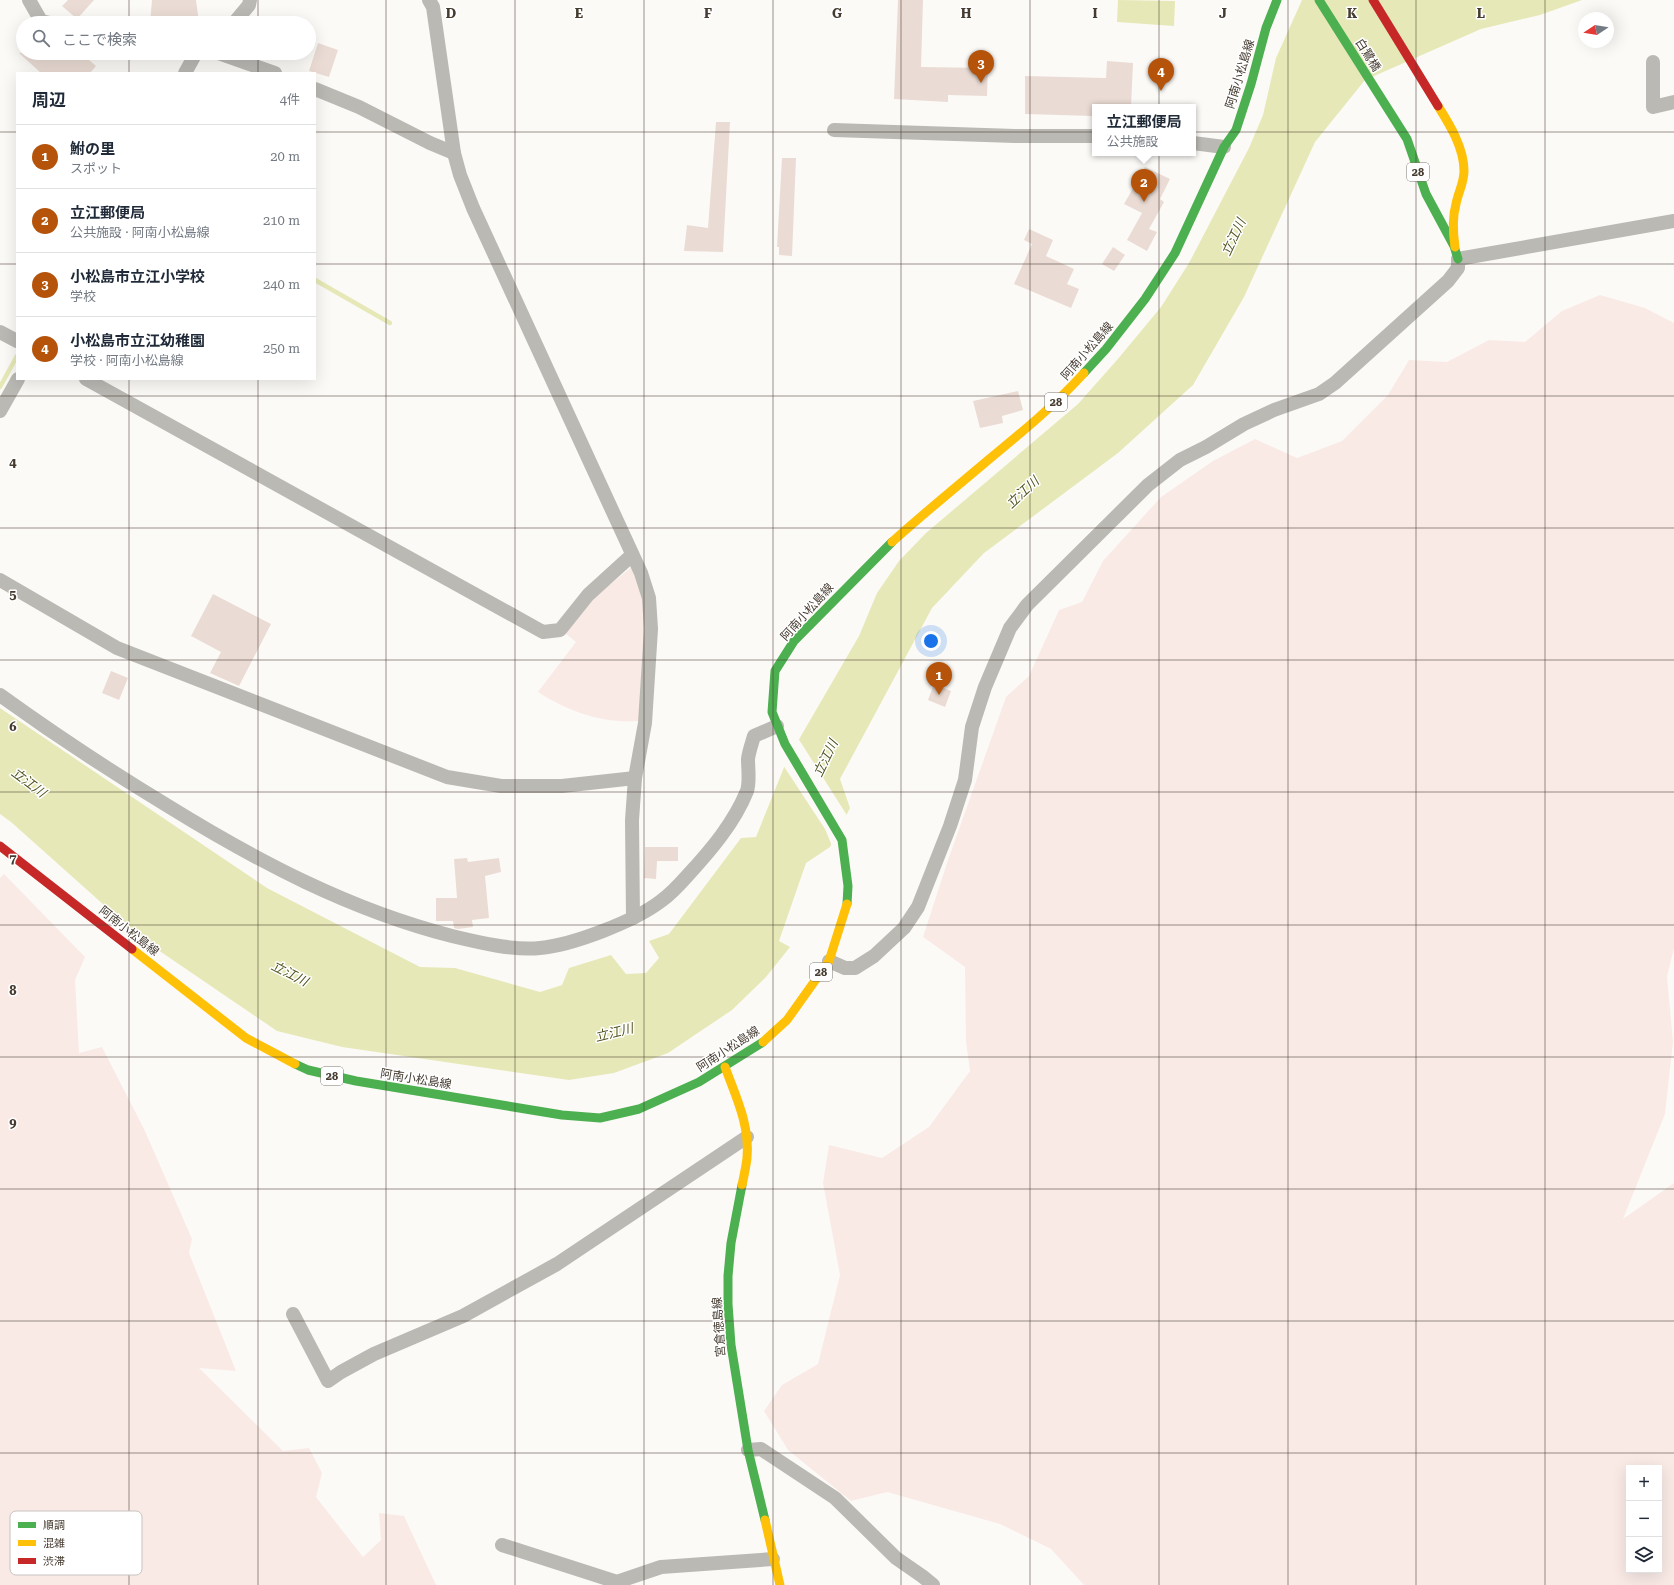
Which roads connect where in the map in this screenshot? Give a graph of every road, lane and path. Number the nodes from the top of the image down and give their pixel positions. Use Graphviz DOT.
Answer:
graph roads {
  1 [pos="29,0"];
  2 [pos="250,0"];
  3 [pos="429,0"];
  4 [pos="1277,0"];
  5 [pos="1319,0"];
  6 [pos="1373,0"];
  7 [pos="38,16"];
  8 [pos="240,16"];
  9 [pos="192,60"];
  10 [pos="238,60"];
  11 [pos="1653,62"];
  12 [pos="186,72"];
  13 [pos="272,72"];
  14 [pos="316,89"];
  15 [pos="1674,102"];
  16 [pos="834,130"];
  17 [pos="1092,136"];
  18 [pos="1196,143"];
  19 [pos="1224,147"];
  20 [pos="454,153"];
  21 [pos="1674,221"];
  22 [pos="1458,259"];
  23 [pos="0,332"];
  24 [pos="16,340"];
  25 [pos="17,380"];
  26 [pos="88,380"];
  27 [pos="0,412"];
  28 [pos="632,555"];
  29 [pos="0,580"];
  30 [pos="0,695"];
  31 [pos="777,726"];
  32 [pos="636,778"];
  33 [pos="0,846"];
  34 [pos="633,918"];
  35 [pos="829,961"];
  36 [pos="724,1067"];
  37 [pos="747,1137"];
  38 [pos="293,1314"];
  39 [pos="748,1450"];
  40 [pos="502,1544"];
  41 [pos="773,1559"];
  42 [pos="780,1585"];
  43 [pos="933,1585"];
  1 -- 7 [label="street"];
  2 -- 8 [label="street"];
  3 -- 20 [label="street"];
  4 -- 19 [label="main road, 阿南小松島線 / 28"];
  5 -- 22 [label="main road, 白鷺橋 / 28"];
  6 -- 22 [label="main road"];
  9 -- 12 [label="street"];
  10 -- 13 [label="street"];
  11 -- 15 [label="street"];
  14 -- 20 [label="street"];
  16 -- 17 [label="street"];
  18 -- 19 [label="street"];
  19 -- 31 [label="main road, 阿南小松島線 / 28"];
  20 -- 28 [label="street"];
  21 -- 22 [label="street"];
  22 -- 35 [label="street"];
  23 -- 24 [label="street"];
  25 -- 27 [label="street"];
  26 -- 28 [label="street"];
  28 -- 32 [label="street"];
  29 -- 32 [label="street"];
  30 -- 34 [label="street"];
  31 -- 34 [label="street"];
  31 -- 35 [label="main road, 阿南小松島線 / 28"];
  32 -- 34 [label="street"];
  33 -- 36 [label="main road, 阿南小松島線 / 28"];
  35 -- 36 [label="main road, 阿南小松島線 / 28"];
  36 -- 37 [label="main road, 宮倉徳島線"];
  37 -- 38 [label="street"];
  37 -- 39 [label="main road, 宮倉徳島線"];
  39 -- 41 [label="main road, 宮倉徳島線"];
  39 -- 43 [label="street"];
  40 -- 41 [label="street"];
  41 -- 42 [label="main road, 宮倉徳島線"];
}
